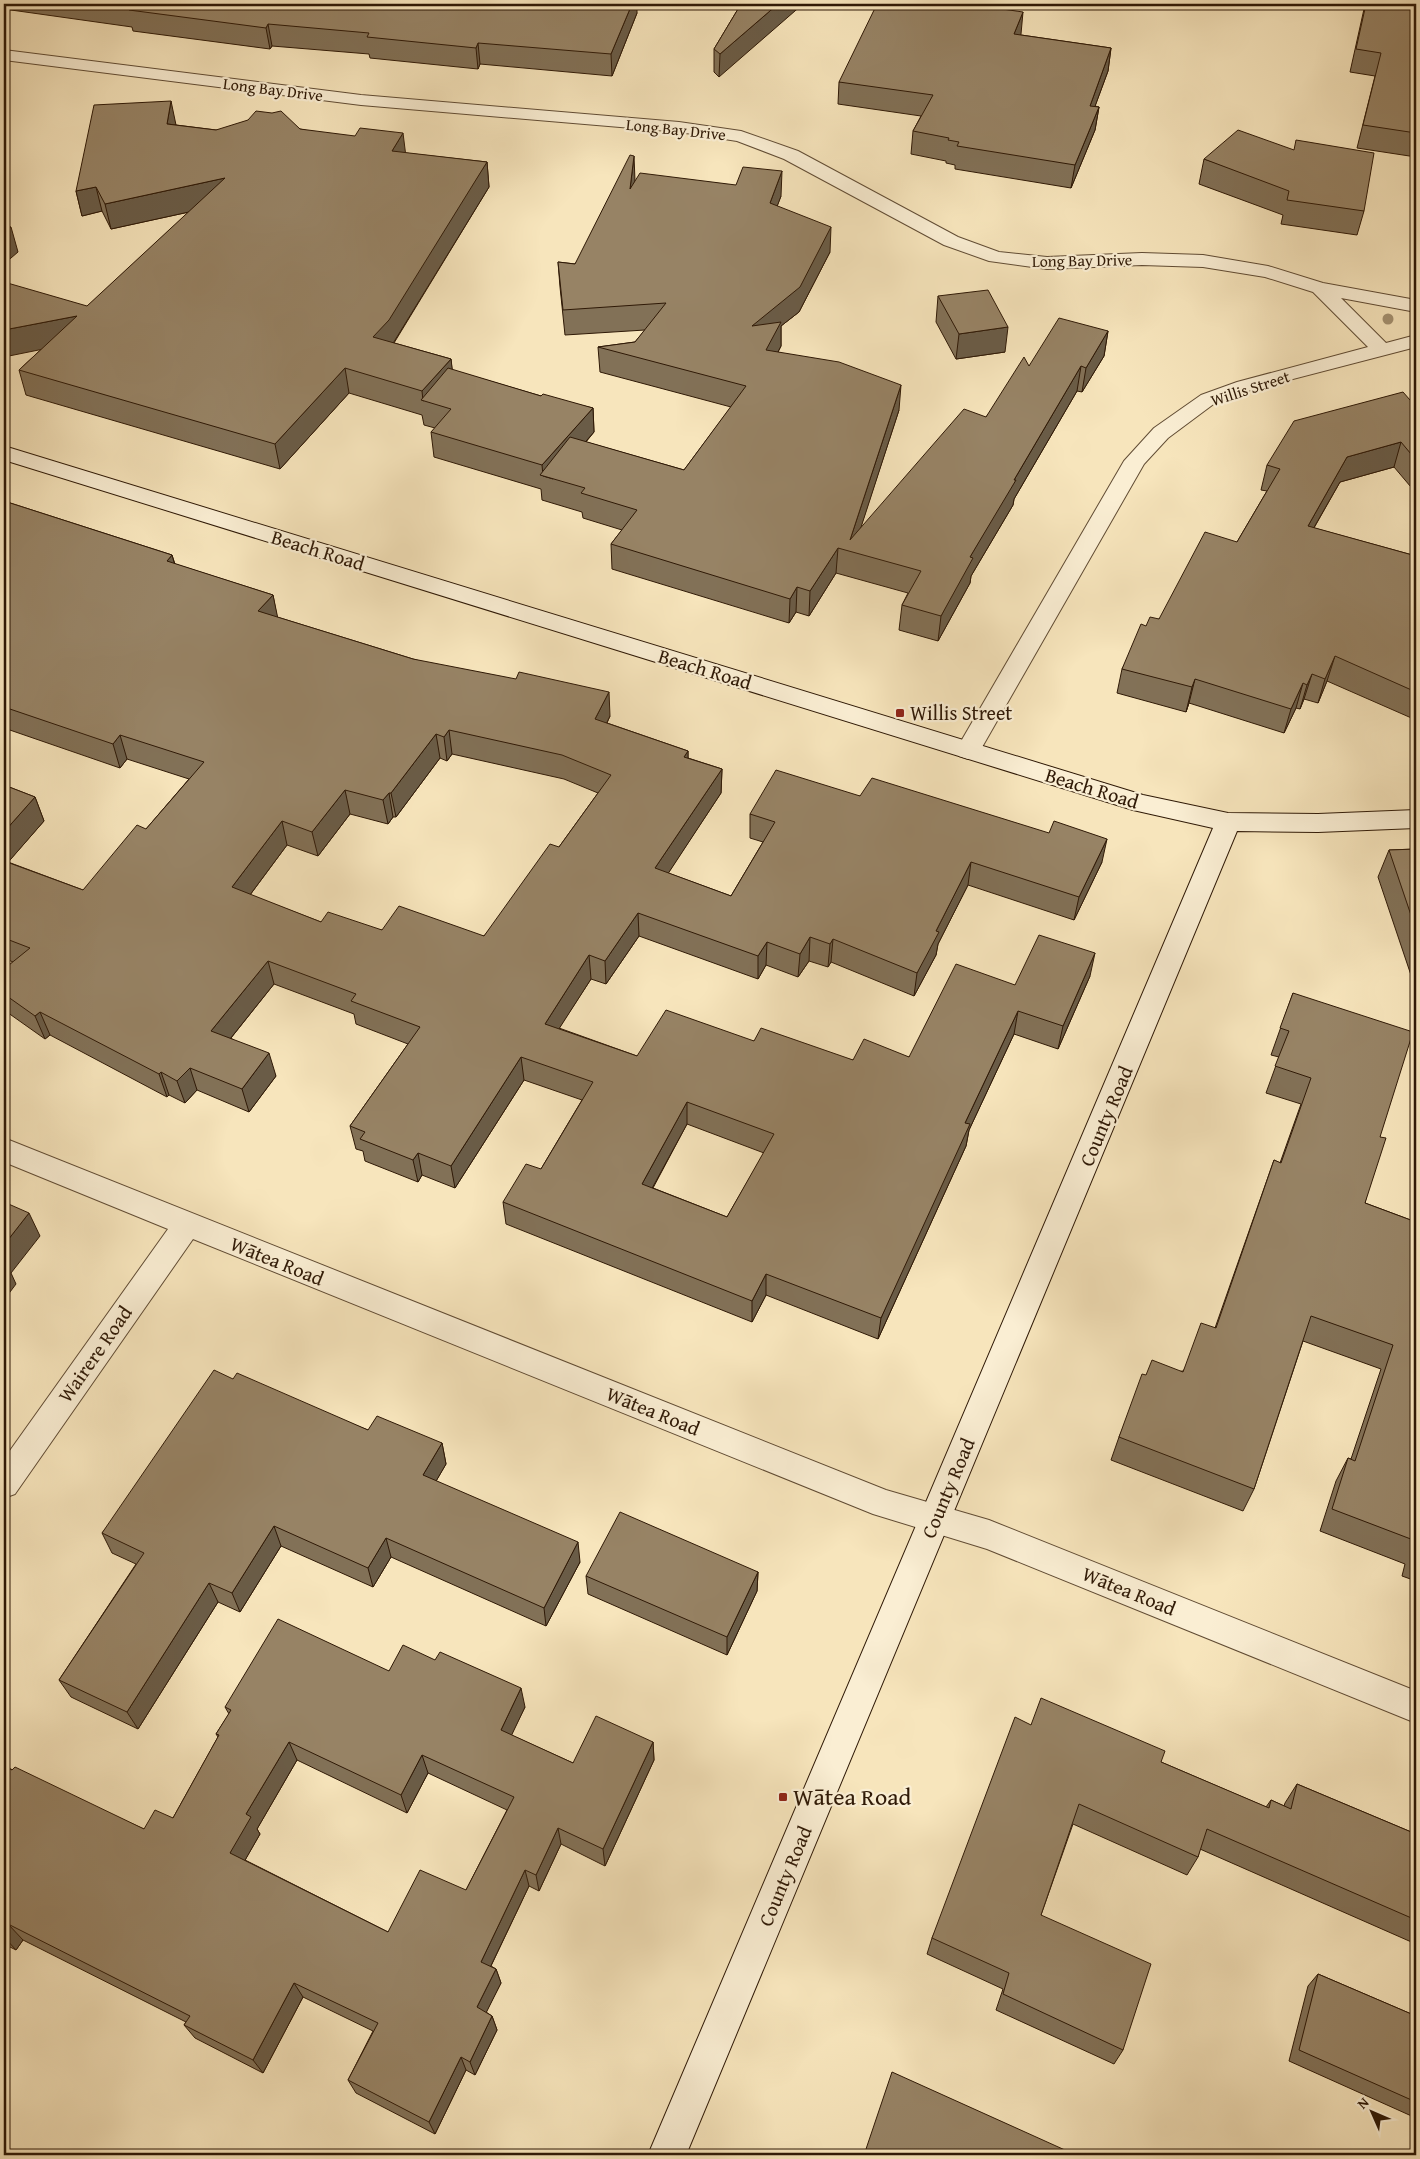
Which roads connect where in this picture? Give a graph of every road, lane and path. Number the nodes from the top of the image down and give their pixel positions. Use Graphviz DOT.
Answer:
graph roads {
  1 [pos="4,55"];
  2 [pos="1320,288"];
  3 [pos="1416,306"];
  4 [pos="1416,341"];
  5 [pos="1382,350"];
  6 [pos="4,453"];
  7 [pos="968,750"];
  8 [pos="1416,818"];
  9 [pos="1228,822"];
  10 [pos="4,1150"];
  11 [pos="187,1225"];
  12 [pos="4,1484"];
  13 [pos="934,1518"];
  14 [pos="1416,1707"];
  15 [pos="668,2155"];
  1 -- 2 [label="street, Long Bay Drive"];
  2 -- 3 [label="street, Long Bay Drive"];
  2 -- 5 [label="street, Long Bay Drive"];
  4 -- 5 [label="street, Willis Street"];
  5 -- 7 [label="street, Willis Street"];
  6 -- 7 [label="street, Beach Road"];
  7 -- 9 [label="street, Beach Road"];
  8 -- 9 [label="street, Beach Road"];
  9 -- 13 [label="street, County Road"];
  10 -- 11 [label="street, Wātea Road"];
  11 -- 12 [label="street, Wairere Road"];
  11 -- 13 [label="street, Wātea Road"];
  13 -- 14 [label="street, Wātea Road"];
  13 -- 15 [label="street, County Road"];
}
